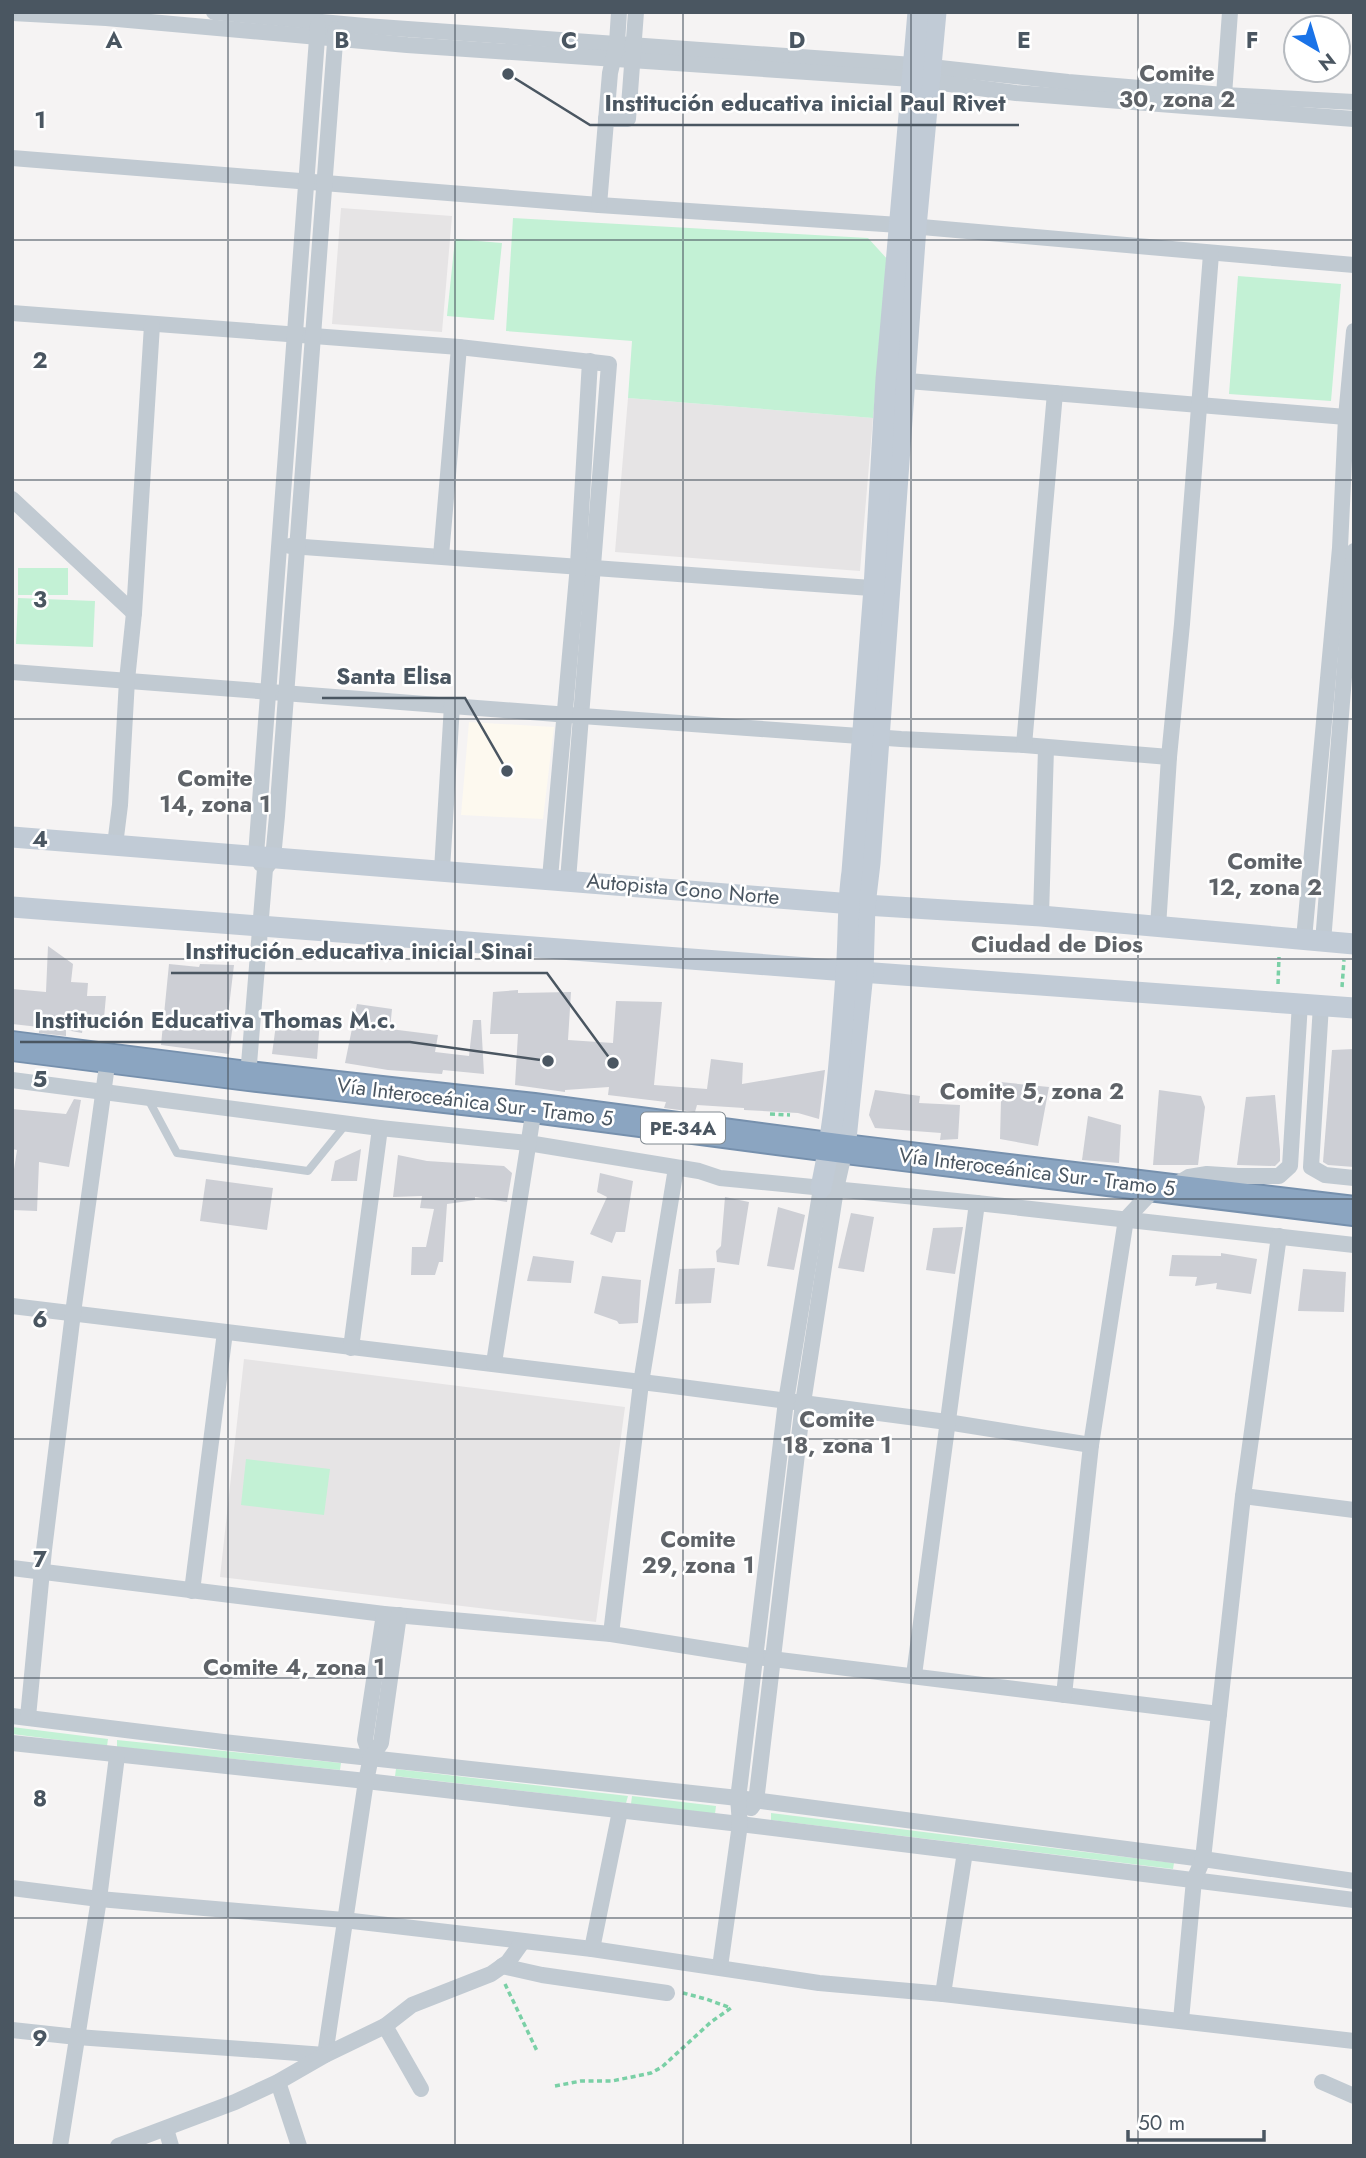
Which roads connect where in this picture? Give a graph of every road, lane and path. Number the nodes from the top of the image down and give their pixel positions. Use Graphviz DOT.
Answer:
graph roads {
  1 [pos="214,12"];
  2 [pos="619,12"];
  3 [pos="636,12"];
  4 [pos="918,12"];
  5 [pos="936,12"];
  6 [pos="1230,12"];
  7 [pos="12,13"];
  8 [pos="319,23"];
  9 [pos="336,24"];
  10 [pos="617,43"];
  11 [pos="634,44"];
  12 [pos="613,60"];
  13 [pos="632,61"];
  14 [pos="922,73"];
  15 [pos="1224,95"];
  16 [pos="1354,102"];
  17 [pos="606,119"];
  18 [pos="1354,119"];
  19 [pos="12,158"];
  20 [pos="308,180"];
  21 [pos="325,182"];
  22 [pos="599,205"];
  23 [pos="907,226"];
  24 [pos="1211,254"];
  25 [pos="1354,265"];
  26 [pos="12,313"];
  27 [pos="152,325"];
  28 [pos="1354,331"];
  29 [pos="295,335"];
  30 [pos="313,337"];
  31 [pos="459,347"];
  32 [pos="1353,354"];
  33 [pos="896,380"];
  34 [pos="1055,393"];
  35 [pos="1199,405"];
  36 [pos="1346,416"];
  37 [pos="12,499"];
  38 [pos="280,545"];
  39 [pos="297,546"];
  40 [pos="1349,549"];
  41 [pos="441,556"];
  42 [pos="586,566"];
  43 [pos="882,588"];
  44 [pos="134,614"];
  45 [pos="12,672"];
  46 [pos="127,680"];
  47 [pos="277,693"];
  48 [pos="452,705"];
  49 [pos="574,715"];
  50 [pos="870,736"];
  51 [pos="1321,737"];
  52 [pos="1346,739"];
  53 [pos="1024,745"];
  54 [pos="1046,748"];
  55 [pos="1169,758"];
  56 [pos="12,837"];
  57 [pos="115,845"];
  58 [pos="265,861"];
  59 [pos="442,870"];
  60 [pos="559,879"];
  61 [pos="857,903"];
  62 [pos="12,907"];
  63 [pos="1041,916"];
  64 [pos="260,927"];
  65 [pos="1158,927"];
  66 [pos="1279,937"];
  67 [pos="1313,941"];
  68 [pos="1349,944"];
  69 [pos="855,972"];
  70 [pos="1276,1002"];
  71 [pos="1329,1006"];
  72 [pos="12,1046"];
  73 [pos="108,1058"];
  74 [pos="248,1076"];
  75 [pos="12,1080"];
  76 [pos="102,1091"];
  77 [pos="147,1097"];
  78 [pos="534,1108"];
  79 [pos="346,1124"];
  80 [pos="380,1128"];
  81 [pos="528,1143"];
  82 [pos="838,1148"];
  83 [pos="676,1168"];
  84 [pos="1354,1178"];
  85 [pos="1164,1187"];
  86 [pos="829,1188"];
  87 [pos="977,1203"];
  88 [pos="1354,1211"];
  89 [pos="1126,1219"];
  90 [pos="1279,1236"];
  91 [pos="1354,1245"];
  92 [pos="12,1306"];
  93 [pos="73,1313"];
  94 [pos="225,1332"];
  95 [pos="351,1348"];
  96 [pos="494,1363"];
  97 [pos="641,1383"];
  98 [pos="786,1401"];
  99 [pos="803,1403"];
  100 [pos="947,1422"];
  101 [pos="1091,1445"];
  102 [pos="1243,1496"];
  103 [pos="1354,1510"];
  104 [pos="12,1568"];
  105 [pos="42,1571"];
  106 [pos="192,1591"];
  107 [pos="391,1614"];
  108 [pos="611,1634"];
  109 [pos="756,1657"];
  110 [pos="774,1659"];
  111 [pos="914,1675"];
  112 [pos="1064,1695"];
  113 [pos="1219,1714"];
  114 [pos="20,1716"];
  115 [pos="12,1743"];
  116 [pos="117,1756"];
  117 [pos="371,1757"];
  118 [pos="366,1781"];
  119 [pos="738,1798"];
  120 [pos="756,1801"];
  121 [pos="620,1811"];
  122 [pos="740,1824"];
  123 [pos="965,1852"];
  124 [pos="1203,1859"];
  125 [pos="1194,1880"];
  126 [pos="1354,1881"];
  127 [pos="12,1888"];
  128 [pos="99,1899"];
  129 [pos="1354,1900"];
  130 [pos="344,1920"];
  131 [pos="523,1941"];
  132 [pos="592,1949"];
  133 [pos="720,1967"];
  134 [pos="500,1968"];
  135 [pos="667,1993"];
  136 [pos="943,1994"];
  137 [pos="1181,2020"];
  138 [pos="385,2026"];
  139 [pos="12,2030"];
  140 [pos="77,2037"];
  141 [pos="1354,2041"];
  142 [pos="537,2051"];
  143 [pos="325,2055"];
  144 [pos="278,2082"];
  145 [pos="1322,2082"];
  146 [pos="555,2086"];
  147 [pos="421,2089"];
  148 [pos="1354,2096"];
  149 [pos="166,2129"];
  150 [pos="60,2146"];
  151 [pos="118,2146"];
  152 [pos="171,2146"];
  153 [pos="299,2146"];
  1 -- 8 [label="street"];
  2 -- 10 [label="street"];
  3 -- 11 [label="street"];
  4 -- 14 [label="main road"];
  5 -- 14 [label="main road"];
  6 -- 15 [label="street"];
  7 -- 8 [label="street"];
  8 -- 9 [label="street"];
  8 -- 20 [label="street"];
  9 -- 10 [label="street"];
  9 -- 12 [label="street"];
  9 -- 21 [label="street"];
  10 -- 11 [label="street"];
  10 -- 12 [label="street"];
  11 -- 13 [label="street"];
  11 -- 14 [label="street"];
  12 -- 13 [label="street"];
  12 -- 17 [label="street"];
  13 -- 14 [label="street"];
  13 -- 17 [label="street"];
  14 -- 15 [label="street"];
  14 -- 18 [label="street"];
  14 -- 23 [label="main road"];
  15 -- 16 [label="street"];
  17 -- 22 [label="street"];
  19 -- 20 [label="street"];
  20 -- 21 [label="street"];
  20 -- 29 [label="street"];
  21 -- 22 [label="street"];
  21 -- 30 [label="street"];
  22 -- 23 [label="street"];
  23 -- 24 [label="street"];
  23 -- 33 [label="main road"];
  24 -- 25 [label="street"];
  24 -- 35 [label="street"];
  26 -- 27 [label="street"];
  27 -- 29 [label="street"];
  27 -- 44 [label="street"];
  28 -- 32 [label="street"];
  29 -- 30 [label="street"];
  29 -- 38 [label="street"];
  30 -- 31 [label="street"];
  30 -- 39 [label="street"];
  31 -- 41 [label="street"];
  31 -- 42 [label="street"];
  32 -- 36 [label="street"];
  33 -- 34 [label="street"];
  33 -- 43 [label="main road"];
  34 -- 35 [label="street"];
  34 -- 53 [label="street"];
  35 -- 36 [label="street"];
  35 -- 55 [label="street"];
  36 -- 40 [label="street"];
  37 -- 44 [label="street"];
  38 -- 39 [label="street"];
  38 -- 47 [label="street"];
  39 -- 41 [label="street"];
  39 -- 47 [label="street"];
  40 -- 51 [label="street"];
  40 -- 52 [label="street"];
  41 -- 42 [label="street"];
  42 -- 43 [label="street"];
  42 -- 49 [label="street"];
  43 -- 50 [label="main road"];
  44 -- 46 [label="street"];
  45 -- 46 [label="street"];
  46 -- 47 [label="street"];
  46 -- 57 [label="street"];
  47 -- 48 [label="street"];
  47 -- 58 [label="street"];
  48 -- 49 [label="street"];
  48 -- 59 [label="street"];
  49 -- 50 [label="street"];
  49 -- 60 [label="street"];
  50 -- 53 [label="street"];
  50 -- 61 [label="main road"];
  51 -- 52 [label="street"];
  51 -- 67 [label="street"];
  52 -- 67 [label="street"];
  53 -- 54 [label="street"];
  54 -- 55 [label="street"];
  54 -- 63 [label="street"];
  55 -- 65 [label="street"];
  56 -- 57 [label="main road, Autopista Cono Norte"];
  57 -- 58 [label="main road, Autopista Cono Norte"];
  58 -- 59 [label="main road, Autopista Cono Norte"];
  58 -- 64 [label="street"];
  59 -- 60 [label="main road, Autopista Cono Norte"];
  60 -- 61 [label="main road, Autopista Cono Norte"];
  61 -- 63 [label="main road, Autopista Cono Norte"];
  61 -- 69 [label="main road"];
  62 -- 64 [label="main road"];
  63 -- 65 [label="main road, Autopista Cono Norte"];
  64 -- 69 [label="main road"];
  64 -- 74 [label="street"];
  65 -- 66 [label="main road, Autopista Cono Norte"];
  66 -- 67 [label="main road, Autopista Cono Norte"];
  66 -- 70 [label="path"];
  67 -- 68 [label="main road, Autopista Cono Norte"];
  68 -- 71 [label="path"];
  69 -- 70 [label="main road"];
  69 -- 82 [label="main road"];
  70 -- 71 [label="main road"];
  71 -- 84 [label="street"];
  71 -- 85 [label="street"];
  72 -- 73 [label="highway, Vía Interoceánica Sur - Tramo 5 / PE-34A"];
  73 -- 74 [label="highway, Vía Interoceánica Sur - Tramo 5 / PE-34A"];
  73 -- 76 [label="street"];
  74 -- 78 [label="highway, Vía Interoceánica Sur - Tramo 5 / PE-34A"];
  75 -- 76 [label="street"];
  76 -- 77 [label="street"];
  76 -- 93 [label="street"];
  77 -- 79 [label="street"];
  77 -- 79 [label="lane"];
  78 -- 81 [label="street"];
  78 -- 82 [label="highway, Vía Interoceánica Sur - Tramo 5 / PE-34A"];
  79 -- 80 [label="street"];
  80 -- 81 [label="street"];
  80 -- 95 [label="street"];
  81 -- 83 [label="street"];
  81 -- 96 [label="street"];
  82 -- 85 [label="highway, Vía Interoceánica Sur - Tramo 5 / PE-34A"];
  82 -- 86 [label="main road"];
  83 -- 86 [label="street"];
  83 -- 97 [label="street"];
  85 -- 88 [label="highway, Vía Interoceánica Sur - Tramo 5 / PE-34A"];
  85 -- 89 [label="street"];
  86 -- 87 [label="street"];
  86 -- 98 [label="street"];
  86 -- 99 [label="street"];
  87 -- 89 [label="street"];
  87 -- 100 [label="street"];
  89 -- 90 [label="street"];
  89 -- 101 [label="street"];
  90 -- 91 [label="street"];
  90 -- 102 [label="street"];
  92 -- 93 [label="street"];
  93 -- 94 [label="street"];
  93 -- 105 [label="street"];
  94 -- 95 [label="street"];
  94 -- 106 [label="street"];
  95 -- 96 [label="street"];
  96 -- 97 [label="street"];
  97 -- 98 [label="street"];
  97 -- 108 [label="street"];
  98 -- 99 [label="street"];
  98 -- 109 [label="street"];
  99 -- 100 [label="street"];
  99 -- 110 [label="street"];
  100 -- 101 [label="street"];
  100 -- 111 [label="street"];
  101 -- 112 [label="street"];
  102 -- 103 [label="street"];
  102 -- 113 [label="street"];
  104 -- 105 [label="street"];
  105 -- 106 [label="street"];
  105 -- 114 [label="street"];
  106 -- 107 [label="street"];
  107 -- 108 [label="street"];
  107 -- 117 [label="street"];
  108 -- 109 [label="street"];
  109 -- 110 [label="street"];
  109 -- 119 [label="street"];
  110 -- 111 [label="street"];
  110 -- 120 [label="street"];
  111 -- 112 [label="street"];
  112 -- 113 [label="street"];
  113 -- 124 [label="street"];
  114 -- 117 [label="street"];
  115 -- 116 [label="street"];
  116 -- 118 [label="street"];
  116 -- 128 [label="street"];
  117 -- 118 [label="street"];
  117 -- 119 [label="street"];
  118 -- 121 [label="street"];
  118 -- 130 [label="street"];
  119 -- 120 [label="street"];
  119 -- 122 [label="street"];
  120 -- 122 [label="street"];
  120 -- 124 [label="street"];
  121 -- 122 [label="street"];
  121 -- 132 [label="street"];
  122 -- 123 [label="street"];
  122 -- 133 [label="street"];
  123 -- 125 [label="street"];
  123 -- 136 [label="street"];
  124 -- 125 [label="street"];
  124 -- 126 [label="street"];
  125 -- 129 [label="street"];
  125 -- 137 [label="street"];
  127 -- 128 [label="street"];
  128 -- 130 [label="street"];
  128 -- 140 [label="street"];
  130 -- 131 [label="street"];
  130 -- 143 [label="street"];
  131 -- 132 [label="street"];
  131 -- 134 [label="street"];
  132 -- 133 [label="street"];
  133 -- 136 [label="street"];
  134 -- 135 [label="street"];
  134 -- 138 [label="street"];
  134 -- 142 [label="path"];
  135 -- 146 [label="path"];
  136 -- 137 [label="street"];
  137 -- 141 [label="street"];
  138 -- 143 [label="street"];
  138 -- 147 [label="street"];
  139 -- 140 [label="street"];
  140 -- 143 [label="street"];
  140 -- 150 [label="street"];
  143 -- 144 [label="street"];
  144 -- 149 [label="street"];
  144 -- 153 [label="street"];
  145 -- 148 [label="street"];
  149 -- 151 [label="street"];
  149 -- 152 [label="street"];
}
